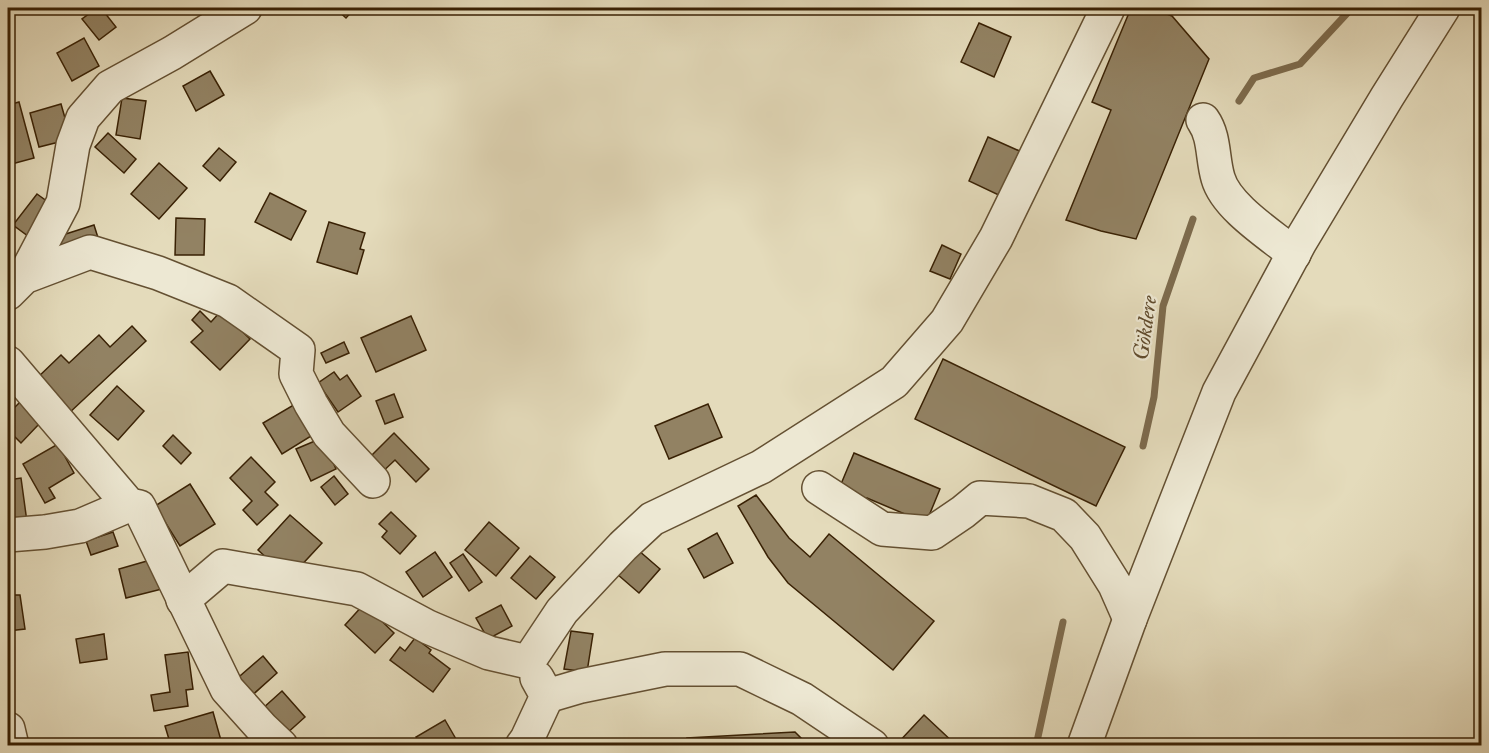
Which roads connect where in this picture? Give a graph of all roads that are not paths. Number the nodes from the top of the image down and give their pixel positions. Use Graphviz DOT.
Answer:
graph roads {
  1 [pos="245,8"];
  2 [pos="1108,8"];
  3 [pos="1443,8"];
  4 [pos="1203,120"];
  5 [pos="1294,254"];
  6 [pos="16,285"];
  7 [pos="8,363"];
  8 [pos="373,481"];
  9 [pos="819,488"];
  10 [pos="129,505"];
  11 [pos="8,535"];
  12 [pos="183,600"];
  13 [pos="1130,619"];
  14 [pos="528,662"];
  15 [pos="547,696"];
  16 [pos="8,729"];
  17 [pos="275,744"];
  18 [pos="12,746"];
  19 [pos="522,746"];
  20 [pos="872,746"];
  21 [pos="1084,746"];
  1 -- 6 [label="street"];
  2 -- 14 [label="street"];
  3 -- 5 [label="street"];
  4 -- 5 [label="street"];
  5 -- 13 [label="street"];
  6 -- 8 [label="street"];
  7 -- 10 [label="street"];
  9 -- 13 [label="street"];
  10 -- 11 [label="street"];
  10 -- 12 [label="street"];
  12 -- 14 [label="street"];
  12 -- 17 [label="street"];
  13 -- 21 [label="street"];
  14 -- 15 [label="street"];
  15 -- 19 [label="street"];
  15 -- 20 [label="street"];
  16 -- 18 [label="street"];
}
